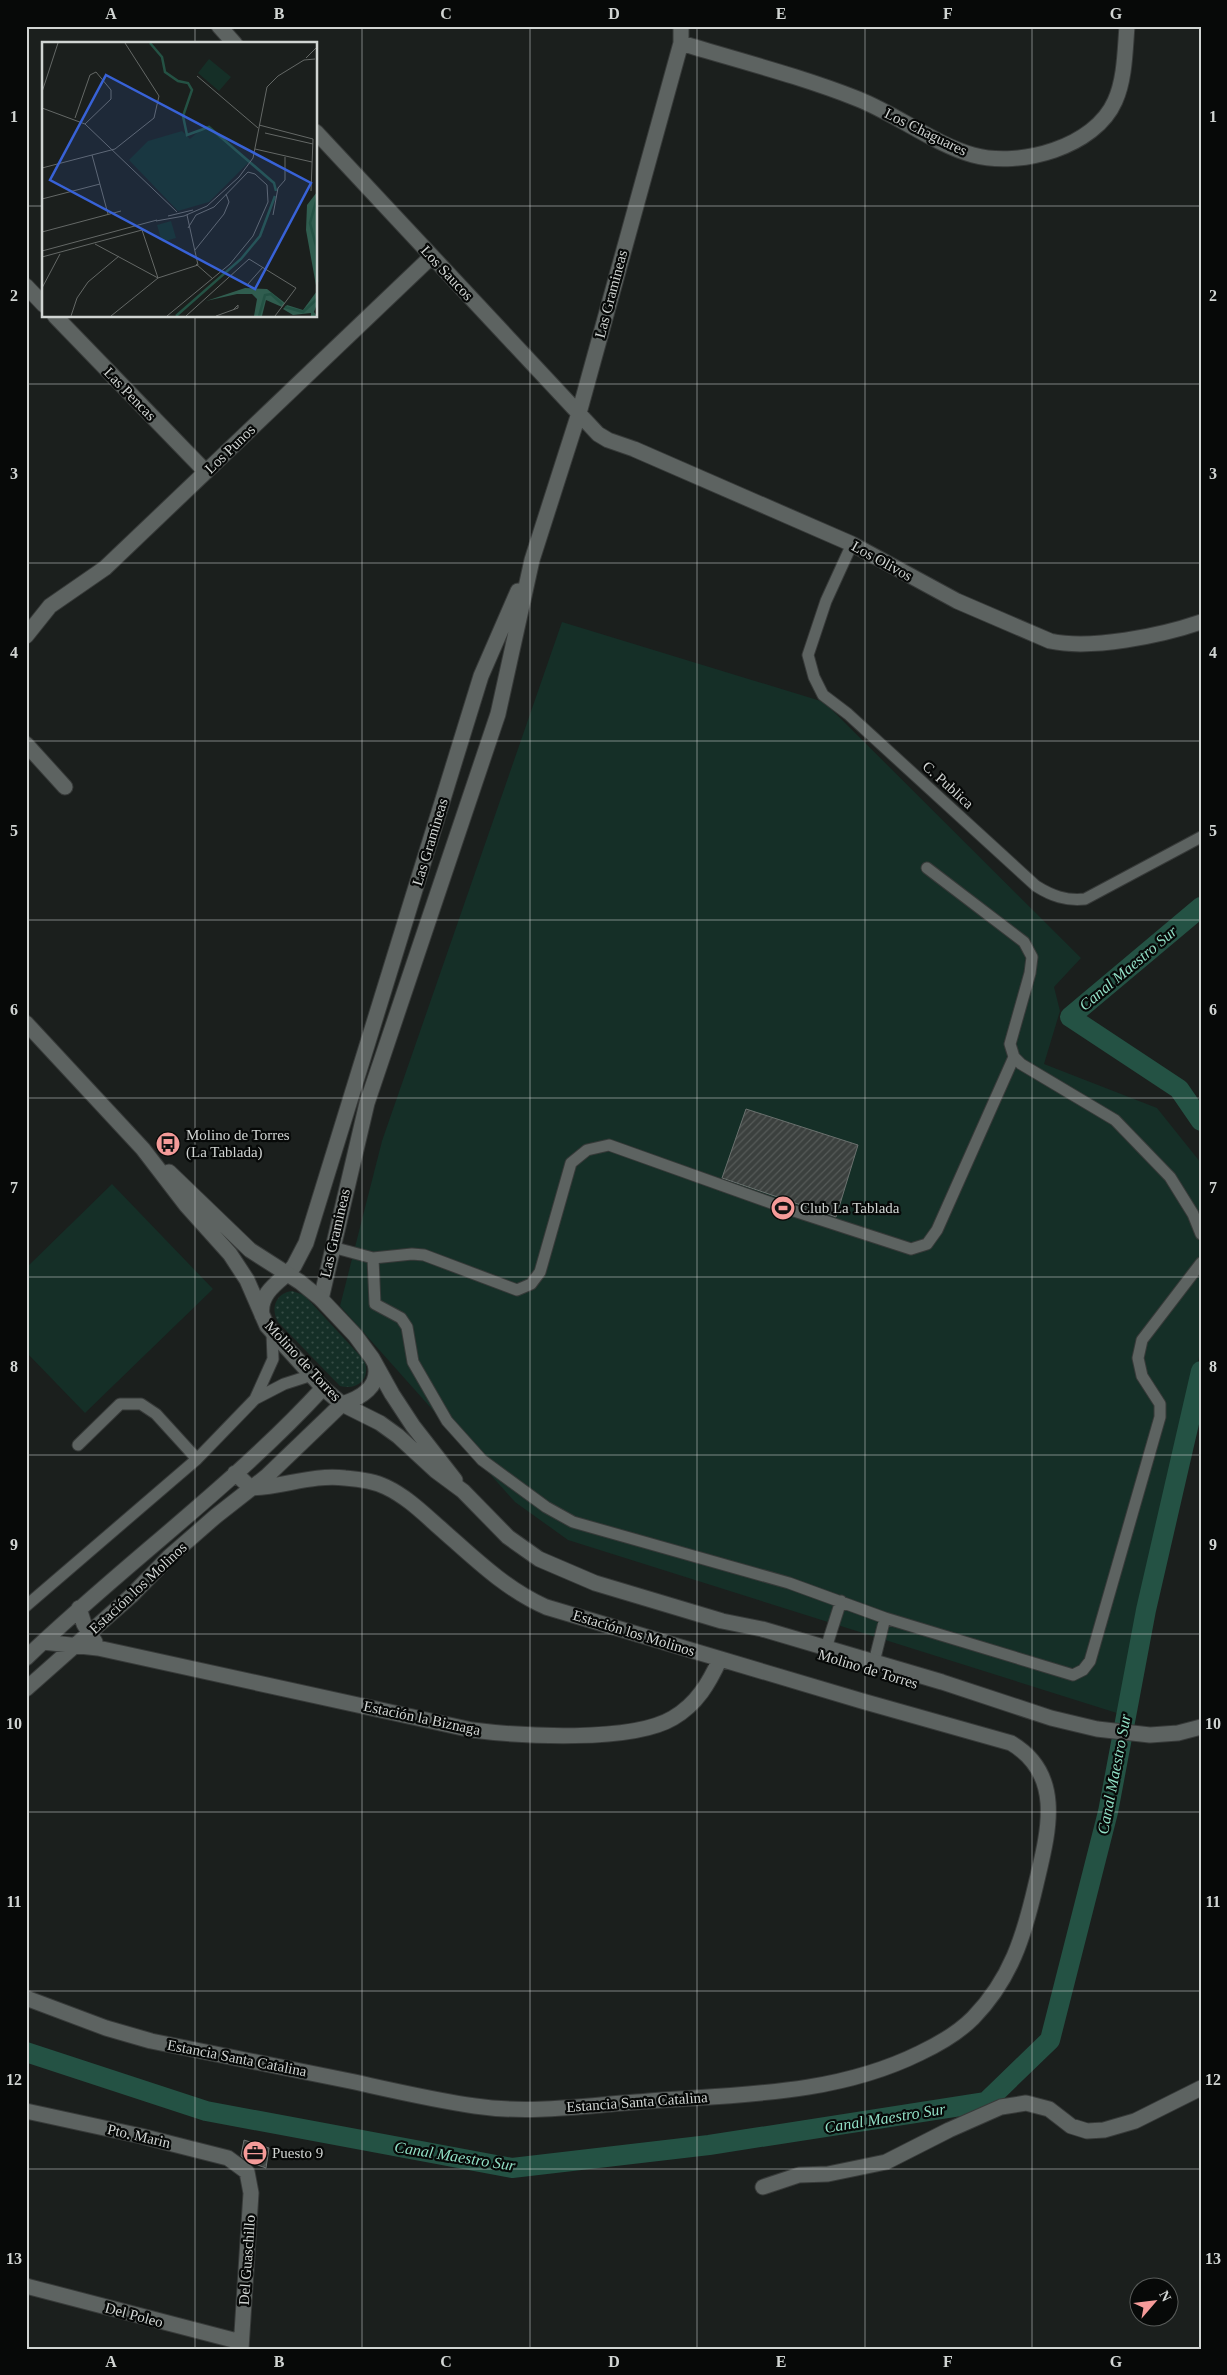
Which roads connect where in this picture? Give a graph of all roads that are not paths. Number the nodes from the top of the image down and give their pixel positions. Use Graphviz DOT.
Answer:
graph roads {
  1 [pos="219,26"];
  2 [pos="681,26"];
  3 [pos="1127,26"];
  4 [pos="233,42"];
  5 [pos="680,43"];
  6 [pos="318,134"];
  7 [pos="431,256"];
  8 [pos="26,286"];
  9 [pos="42,303"];
  10 [pos="57,318"];
  11 [pos="579,414"];
  12 [pos="206,472"];
  13 [pos="852,544"];
  14 [pos="532,560"];
  15 [pos="1201,622"];
  16 [pos="26,636"];
  17 [pos="26,744"];
  18 [pos="65,788"];
  19 [pos="1201,837"];
  20 [pos="927,868"];
  21 [pos="26,1024"];
  22 [pos="1014,1057"];
  23 [pos="143,1149"];
  24 [pos="1201,1234"];
  25 [pos="332,1247"];
  26 [pos="373,1258"];
  27 [pos="1201,1264"];
  28 [pos="287,1274"];
  29 [pos="321,1299"];
  30 [pos="268,1327"];
  31 [pos="372,1358"];
  32 [pos="312,1375"];
  33 [pos="323,1388"];
  34 [pos="255,1399"];
  35 [pos="342,1404"];
  36 [pos="78,1445"];
  37 [pos="197,1459"];
  38 [pos="235,1473"];
  39 [pos="251,1488"];
  40 [pos="463,1491"];
  41 [pos="841,1602"];
  42 [pos="26,1606"];
  43 [pos="79,1608"];
  44 [pos="885,1618"];
  45 [pos="722,1621"];
  46 [pos="90,1634"];
  47 [pos="43,1642"];
  48 [pos="78,1644"];
  49 [pos="98,1648"];
  50 [pos="826,1648"];
  51 [pos="26,1658"];
  52 [pos="720,1659"];
  53 [pos="874,1662"];
  54 [pos="26,1690"];
  55 [pos="1016,1708"];
  56 [pos="1201,1727"];
  57 [pos="1038,1766"];
  58 [pos="26,1998"];
  59 [pos="1201,2088"];
  60 [pos="26,2111"];
  61 [pos="247,2172"];
  62 [pos="763,2187"];
  63 [pos="26,2286"];
  64 [pos="241,2346"];
  1 -- 4 [label="street"];
  2 -- 5 [label="street, Las Gramineas"];
  3 -- 5 [label="street, Los Chaguares"];
  5 -- 11 [label="street, Las Gramineas"];
  6 -- 7 [label="street, Los Saucos"];
  7 -- 11 [label="street, Los Saucos"];
  7 -- 12 [label="street, Los Punos"];
  8 -- 9 [label="street"];
  10 -- 12 [label="street, Las Pencas"];
  11 -- 13 [label="street, Los Olivos"];
  11 -- 14 [label="street, Las Gramineas"];
  12 -- 16 [label="street, Los Punos"];
  13 -- 15 [label="street, Los Olivos"];
  13 -- 19 [label="lane, C. Publica"];
  14 -- 25 [label="street, Las Gramineas"];
  14 -- 28 [label="street, Las Gramineas"];
  17 -- 18 [label="street"];
  20 -- 22 [label="lane"];
  21 -- 23 [label="street, Molino de Torres"];
  22 -- 24 [label="lane"];
  22 -- 26 [label="lane"];
  23 -- 28 [label="street, Molino de Torres"];
  23 -- 30 [label="street, Molino de Torres"];
  25 -- 26 [label="lane"];
  25 -- 29 [label="street, Las Gramineas"];
  26 -- 41 [label="lane"];
  27 -- 44 [label="lane"];
  28 -- 29 [label="street, Molino de Torres"];
  28 -- 30 [label="street, Las Gramineas"];
  29 -- 31 [label="street, Molino de Torres"];
  30 -- 32 [label="street, Molino de Torres"];
  30 -- 34 [label="lane"];
  31 -- 35 [label="street"];
  31 -- 40 [label="street, Molino de Torres"];
  32 -- 33 [label="street, Molino de Torres"];
  32 -- 34 [label="lane"];
  33 -- 35 [label="street, Molino de Torres"];
  33 -- 38 [label="street, Estación los Molinos"];
  34 -- 37 [label="lane"];
  35 -- 39 [label="street, Estación los Molinos"];
  35 -- 40 [label="street, Molino de Torres"];
  36 -- 37 [label="lane"];
  37 -- 42 [label="lane"];
  38 -- 39 [label="street"];
  38 -- 43 [label="street, Estación los Molinos"];
  39 -- 46 [label="street, Estación los Molinos"];
  39 -- 52 [label="street, Estación los Molinos"];
  40 -- 45 [label="street, Molino de Torres"];
  41 -- 44 [label="lane"];
  41 -- 50 [label="lane"];
  43 -- 46 [label="street"];
  43 -- 47 [label="street, Estación los Molinos"];
  44 -- 53 [label="lane"];
  45 -- 50 [label="street, Molino de Torres"];
  45 -- 55 [label="street, Molino de Torres"];
  46 -- 48 [label="street, Estación los Molinos"];
  46 -- 49 [label="street"];
  47 -- 48 [label="street, Estación la Biznaga"];
  47 -- 51 [label="street, Estación los Molinos"];
  48 -- 49 [label="street, Estación la Biznaga"];
  48 -- 54 [label="street, Estación los Molinos"];
  49 -- 52 [label="street, Estación la Biznaga"];
  50 -- 53 [label="street, Molino de Torres"];
  52 -- 57 [label="street, Estación los Molinos"];
  53 -- 55 [label="street, Molino de Torres"];
  55 -- 56 [label="street, Molino de Torres"];
  57 -- 58 [label="street, Estancia Santa Catalina"];
  59 -- 62 [label="street"];
  60 -- 61 [label="street, Pto. Marin"];
  61 -- 64 [label="street, Del Guaschillo"];
  63 -- 64 [label="street, Del Poleo"];
}
